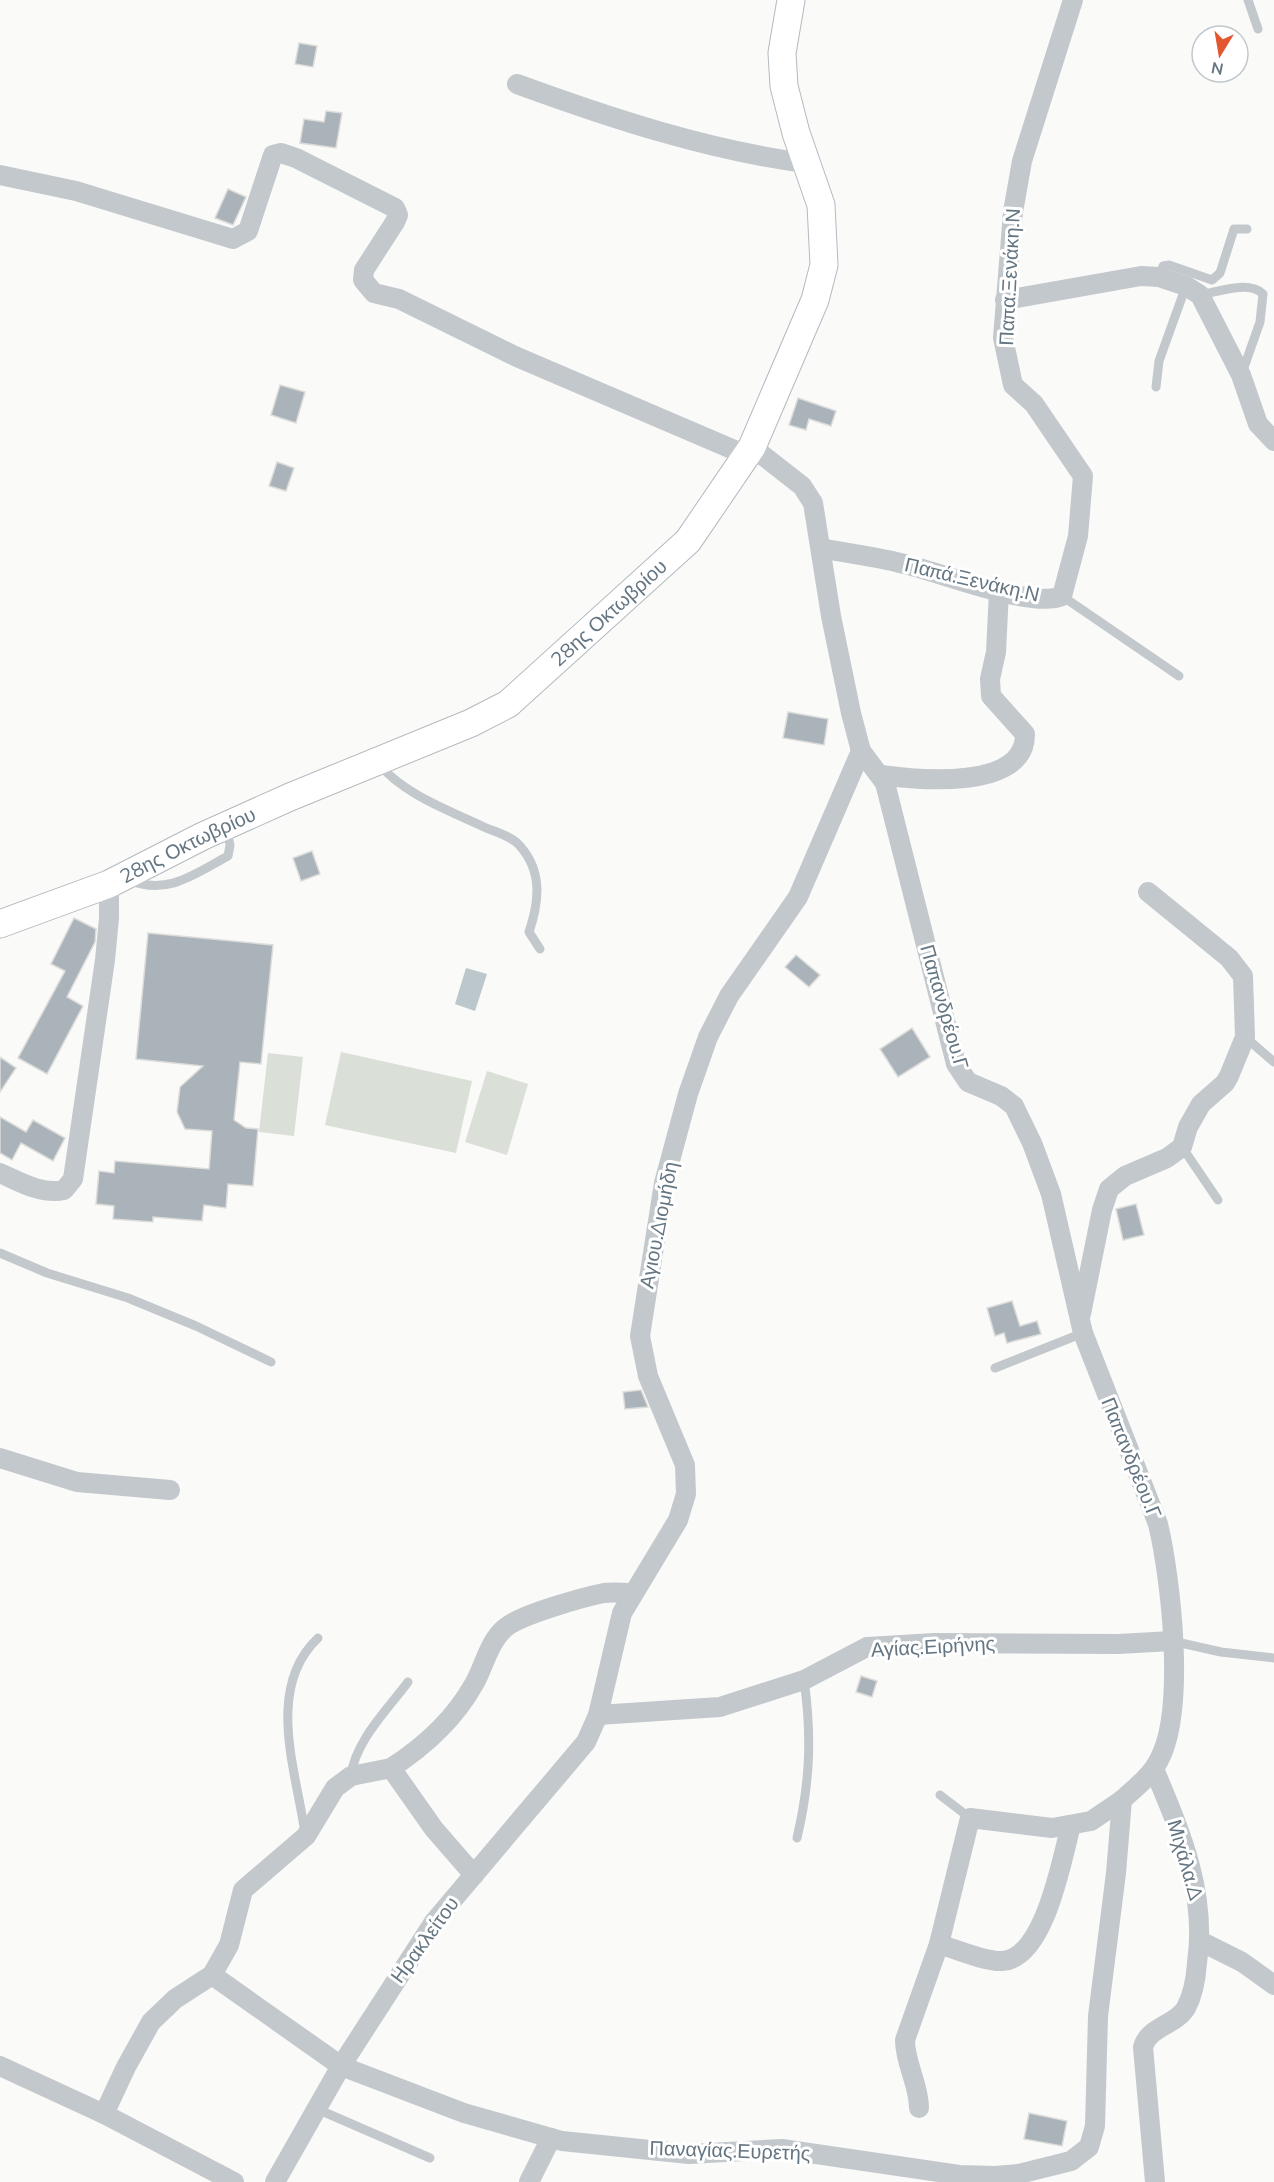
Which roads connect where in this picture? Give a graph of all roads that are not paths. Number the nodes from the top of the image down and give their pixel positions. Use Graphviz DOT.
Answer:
graph roads {
  1 [pos="791,0"];
  2 [pos="1073,0"];
  3 [pos="1248,0"];
  4 [pos="1258,29"];
  5 [pos="517,84"];
  6 [pos="805,163"];
  7 [pos="0,175"];
  8 [pos="1247,230"];
  9 [pos="1159,277"];
  10 [pos="1193,290"];
  11 [pos="1005,300"];
  12 [pos="1241,375"];
  13 [pos="1156,387"];
  14 [pos="1274,441"];
  15 [pos="749,451"];
  16 [pos="1078,536"];
  17 [pos="821,549"];
  18 [pos="999,591"];
  19 [pos="1062,596"];
  20 [pos="1179,676"];
  21 [pos="861,751"];
  22 [pos="377,761"];
  23 [pos="881,775"];
  24 [pos="116,881"];
  25 [pos="1148,892"];
  26 [pos="0,924"];
  27 [pos="540,949"];
  28 [pos="1245,1037"];
  29 [pos="1274,1062"];
  30 [pos="1182,1147"];
  31 [pos="0,1173"];
  32 [pos="1218,1200"];
  33 [pos="0,1253"];
  34 [pos="1081,1325"];
  35 [pos="271,1362"];
  36 [pos="995,1368"];
  37 [pos="0,1458"];
  38 [pos="170,1490"];
  39 [pos="632,1593"];
  40 [pos="318,1638"];
  41 [pos="1172,1641"];
  42 [pos="1274,1658"];
  43 [pos="804,1680"];
  44 [pos="408,1682"];
  45 [pos="598,1715"];
  46 [pos="391,1768"];
  47 [pos="1154,1770"];
  48 [pos="351,1776"];
  49 [pos="940,1795"];
  50 [pos="1122,1800"];
  51 [pos="970,1818"];
  52 [pos="1071,1825"];
  53 [pos="306,1836"];
  54 [pos="797,1838"];
  55 [pos="474,1875"];
  56 [pos="1200,1941"];
  57 [pos="939,1944"];
  58 [pos="212,1975"];
  59 [pos="1274,1985"];
  60 [pos="0,2066"];
  61 [pos="341,2066"];
  62 [pos="919,2108"];
  63 [pos="317,2109"];
  64 [pos="105,2114"];
  65 [pos="551,2138"];
  66 [pos="430,2158"];
  67 [pos="915,2176"];
  68 [pos="1022,2178"];
  69 [pos="234,2182"];
  70 [pos="275,2182"];
  71 [pos="529,2182"];
  72 [pos="1155,2182"];
  1 -- 6 [label="main road, 28ης Οκτωβρίου"];
  2 -- 11 [label="street, Παπα.Ξενάκη.Ν"];
  3 -- 4 [label="lane"];
  5 -- 6 [label="street"];
  6 -- 15 [label="main road, 28ης Οκτωβρίου"];
  7 -- 15 [label="street, Παπανδρέου.Γ"];
  8 -- 9 [label="lane"];
  9 -- 10 [label="street"];
  9 -- 11 [label="street"];
  10 -- 12 [label="street"];
  10 -- 12 [label="lane"];
  10 -- 13 [label="lane"];
  11 -- 16 [label="street, Παπα.Ξενάκη.Ν"];
  12 -- 14 [label="street"];
  15 -- 17 [label="street, Παπανδρέου.Γ"];
  15 -- 22 [label="main road, 28ης Οκτωβρίου"];
  16 -- 19 [label="street, Παπά.Ξενάκη.Ν"];
  17 -- 18 [label="street, Παπά.Ξενάκη.Ν"];
  17 -- 21 [label="street, Παπανδρέου.Γ"];
  18 -- 19 [label="street, Παπά.Ξενάκη.Ν"];
  18 -- 23 [label="street"];
  19 -- 20 [label="lane"];
  21 -- 23 [label="street, Παπανδρέου.Γ"];
  21 -- 39 [label="street, Αγιου.Διομήδη"];
  22 -- 24 [label="main road, 28ης Οκτωβρίου"];
  22 -- 27 [label="lane"];
  23 -- 34 [label="street, Παπανδρέου.Γ"];
  24 -- 26 [label="main road, 28ης Οκτωβρίου"];
  24 -- 31 [label="street"];
  25 -- 28 [label="street"];
  28 -- 29 [label="lane"];
  28 -- 30 [label="street"];
  30 -- 32 [label="lane"];
  30 -- 34 [label="street"];
  33 -- 35 [label="lane"];
  34 -- 36 [label="lane"];
  34 -- 41 [label="street, Παπανδρέου.Γ"];
  37 -- 38 [label="street"];
  39 -- 45 [label="street, Αγιου.Διομήδη"];
  39 -- 46 [label="street"];
  40 -- 53 [label="lane"];
  41 -- 42 [label="lane"];
  41 -- 43 [label="street, Αγίας.Ειρήνης"];
  41 -- 47 [label="street, Παπανδρέου.Γ"];
  43 -- 45 [label="street, Αγίας.Ειρήνης"];
  43 -- 54 [label="lane"];
  44 -- 48 [label="lane"];
  45 -- 55 [label="street, Ηρακλείτου"];
  46 -- 48 [label="street"];
  46 -- 55 [label="street"];
  47 -- 50 [label="street"];
  47 -- 56 [label="street, Μιχάλα.Δ"];
  48 -- 53 [label="street"];
  49 -- 51 [label="lane"];
  50 -- 52 [label="street"];
  50 -- 68 [label="street, Παναγίας.Ευρετής"];
  51 -- 52 [label="street"];
  51 -- 57 [label="street"];
  52 -- 57 [label="street"];
  53 -- 58 [label="street"];
  55 -- 61 [label="street, Ηρακλείτου"];
  56 -- 59 [label="street"];
  56 -- 72 [label="street, Μιχάλα.Δ"];
  57 -- 62 [label="street"];
  58 -- 61 [label="street, Παναγίας.Ευρετής"];
  58 -- 64 [label="street"];
  60 -- 64 [label="street"];
  61 -- 63 [label="street, Ηρακλείτου"];
  61 -- 65 [label="street, Παναγίας.Ευρετής"];
  63 -- 66 [label="lane"];
  63 -- 70 [label="street, Ηρακλείτου"];
  64 -- 69 [label="street"];
  65 -- 67 [label="street, Παναγίας.Ευρετής"];
  65 -- 71 [label="street"];
  67 -- 68 [label="street, Παναγίας.Ευρετής"];
}
